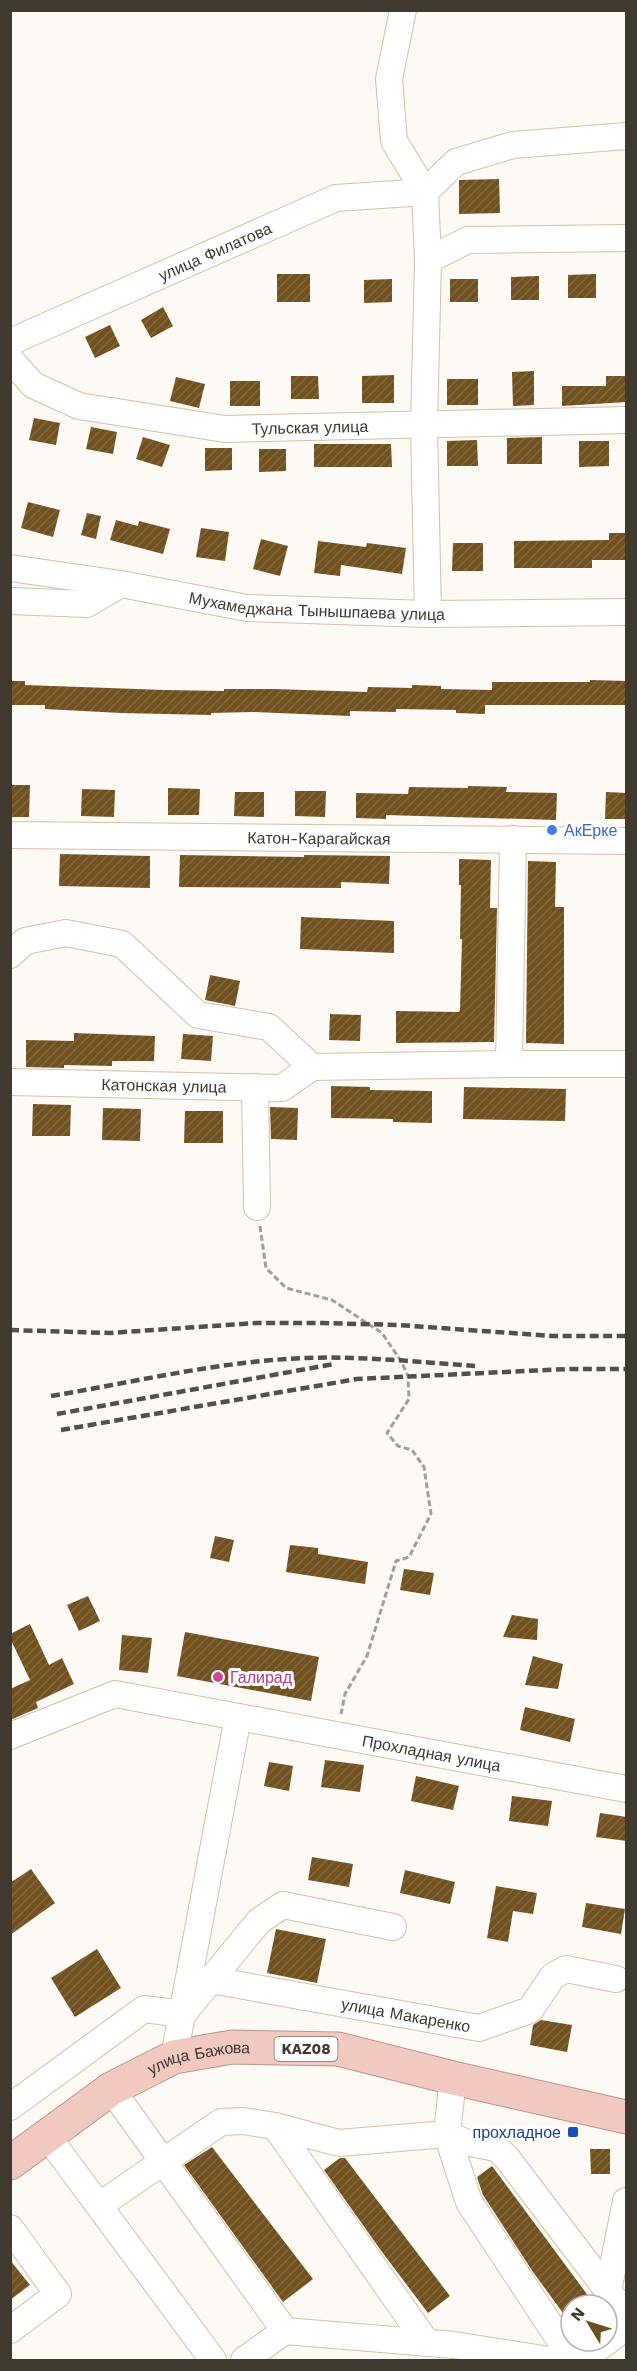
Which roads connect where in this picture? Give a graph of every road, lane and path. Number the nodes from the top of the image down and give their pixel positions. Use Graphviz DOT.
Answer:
graph roads {
  1 [pos="403,10"];
  2 [pos="627,136"];
  3 [pos="425,192"];
  4 [pos="627,238"];
  5 [pos="428,260"];
  6 [pos="10,342"];
  7 [pos="10,359"];
  8 [pos="627,420"];
  9 [pos="424,425"];
  10 [pos="10,568"];
  11 [pos="121,584"];
  12 [pos="10,601"];
  13 [pos="627,612"];
  14 [pos="428,614"];
  15 [pos="10,835"];
  16 [pos="513,839"];
  17 [pos="627,841"];
  18 [pos="10,955"];
  19 [pos="509,1064"];
  20 [pos="627,1064"];
  21 [pos="312,1067"];
  22 [pos="10,1082"];
  23 [pos="255,1087"];
  24 [pos="257,1207"];
  25 [pos="238,1717"];
  26 [pos="336,1735"];
  27 [pos="10,1737"];
  28 [pos="627,1789"];
  29 [pos="393,1927"];
  30 [pos="616,1979"];
  31 [pos="211,1980"];
  32 [pos="183,2014"];
  33 [pos="174,2057"];
  34 [pos="453,2078"];
  35 [pos="111,2089"];
  36 [pos="10,2107"];
  37 [pos="627,2117"];
  38 [pos="275,2126"];
  39 [pos="447,2134"];
  40 [pos="48,2137"];
  41 [pos="164,2161"];
  42 [pos="10,2163"];
  43 [pos="627,2201"];
  44 [pos="100,2205"];
  45 [pos="10,2228"];
  46 [pos="620,2264"];
  47 [pos="608,2291"];
  48 [pos="627,2314"];
  49 [pos="627,2327"];
  50 [pos="10,2330"];
  51 [pos="285,2331"];
  52 [pos="427,2343"];
  53 [pos="507,2358"];
  54 [pos="213,2361"];
  55 [pos="244,2361"];
  56 [pos="549,2361"];
  57 [pos="573,2361"];
  58 [pos="582,2361"];
  1 -- 3 [label="street"];
  2 -- 3 [label="street"];
  3 -- 5 [label="street"];
  3 -- 6 [label="street, улица Филатова"];
  4 -- 5 [label="street"];
  5 -- 9 [label="street"];
  7 -- 9 [label="street, Тульская улица"];
  8 -- 9 [label="street, Тульская улица"];
  9 -- 14 [label="street"];
  10 -- 11 [label="street, Мухамеджана Тынышпаева улица"];
  11 -- 12 [label="street"];
  11 -- 14 [label="street, Мухамеджана Тынышпаева улица"];
  13 -- 14 [label="street, Мухамеджана Тынышпаева улица"];
  15 -- 16 [label="street, Катон-Карагайская"];
  16 -- 17 [label="street, Катон-Карагайская"];
  16 -- 19 [label="street"];
  18 -- 21 [label="street"];
  19 -- 20 [label="street"];
  19 -- 21 [label="street"];
  21 -- 23 [label="street, Катонская улица"];
  22 -- 23 [label="street, Катонская улица"];
  23 -- 24 [label="street"];
  24 -- 26 [label="path"];
  25 -- 26 [label="street, Прохладная улица"];
  25 -- 27 [label="street, Прохладная улица"];
  25 -- 32 [label="street"];
  26 -- 28 [label="street, Прохладная улица"];
  29 -- 31 [label="street"];
  30 -- 31 [label="street, улица Макаренко"];
  31 -- 32 [label="street"];
  32 -- 33 [label="street"];
  32 -- 36 [label="street"];
  33 -- 34 [label="highway, улица Бажова / KAZ08"];
  33 -- 35 [label="highway, улица Бажова / KAZ08"];
  34 -- 37 [label="highway, улица Бажова / KAZ08"];
  34 -- 39 [label="street"];
  35 -- 40 [label="highway, улица Бажова / KAZ08"];
  35 -- 41 [label="street"];
  38 -- 39 [label="street"];
  38 -- 41 [label="street"];
  38 -- 52 [label="street"];
  39 -- 47 [label="street"];
  39 -- 57 [label="street"];
  40 -- 42 [label="highway, улица Бажова / KAZ08"];
  40 -- 44 [label="street"];
  41 -- 44 [label="street"];
  41 -- 51 [label="street"];
  43 -- 46 [label="street"];
  44 -- 54 [label="street"];
  45 -- 50 [label="street"];
  46 -- 47 [label="street"];
  47 -- 48 [label="street"];
  49 -- 58 [label="street"];
  51 -- 52 [label="street"];
  51 -- 55 [label="street"];
  52 -- 53 [label="street"];
  53 -- 56 [label="street"];
}
